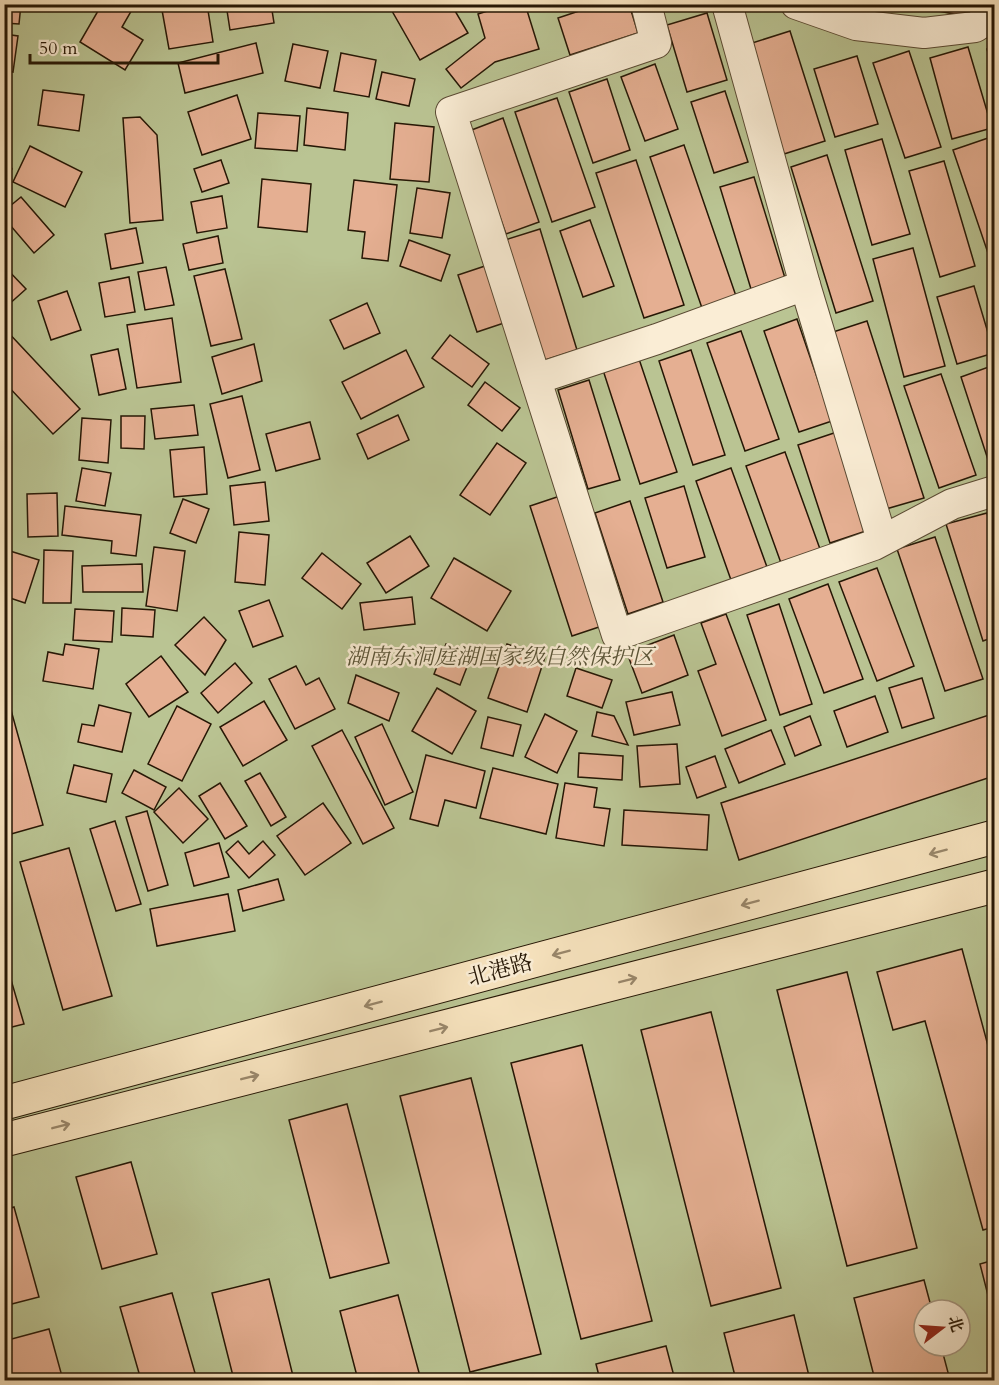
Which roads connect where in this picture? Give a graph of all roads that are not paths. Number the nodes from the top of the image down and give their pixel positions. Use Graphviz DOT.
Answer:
graph roads {
  1 [pos="646,4"];
  2 [pos="727,4"];
  3 [pos="796,4"];
  4 [pos="994,15"];
  5 [pos="805,285"];
  6 [pos="536,379"];
  7 [pos="994,491"];
  8 [pos="882,540"];
  9 [pos="994,837"];
  10 [pos="994,886"];
  11 [pos="4,1103"];
  12 [pos="4,1140"];
  1 -- 6 [label="street"];
  2 -- 5 [label="street"];
  3 -- 4 [label="street"];
  5 -- 6 [label="street"];
  5 -- 8 [label="street"];
  6 -- 8 [label="street"];
  7 -- 8 [label="street"];
  9 -- 11 [label="main road, 北港路, one-way"];
  12 -- 10 [label="main road, 北港路, one-way"];
}
